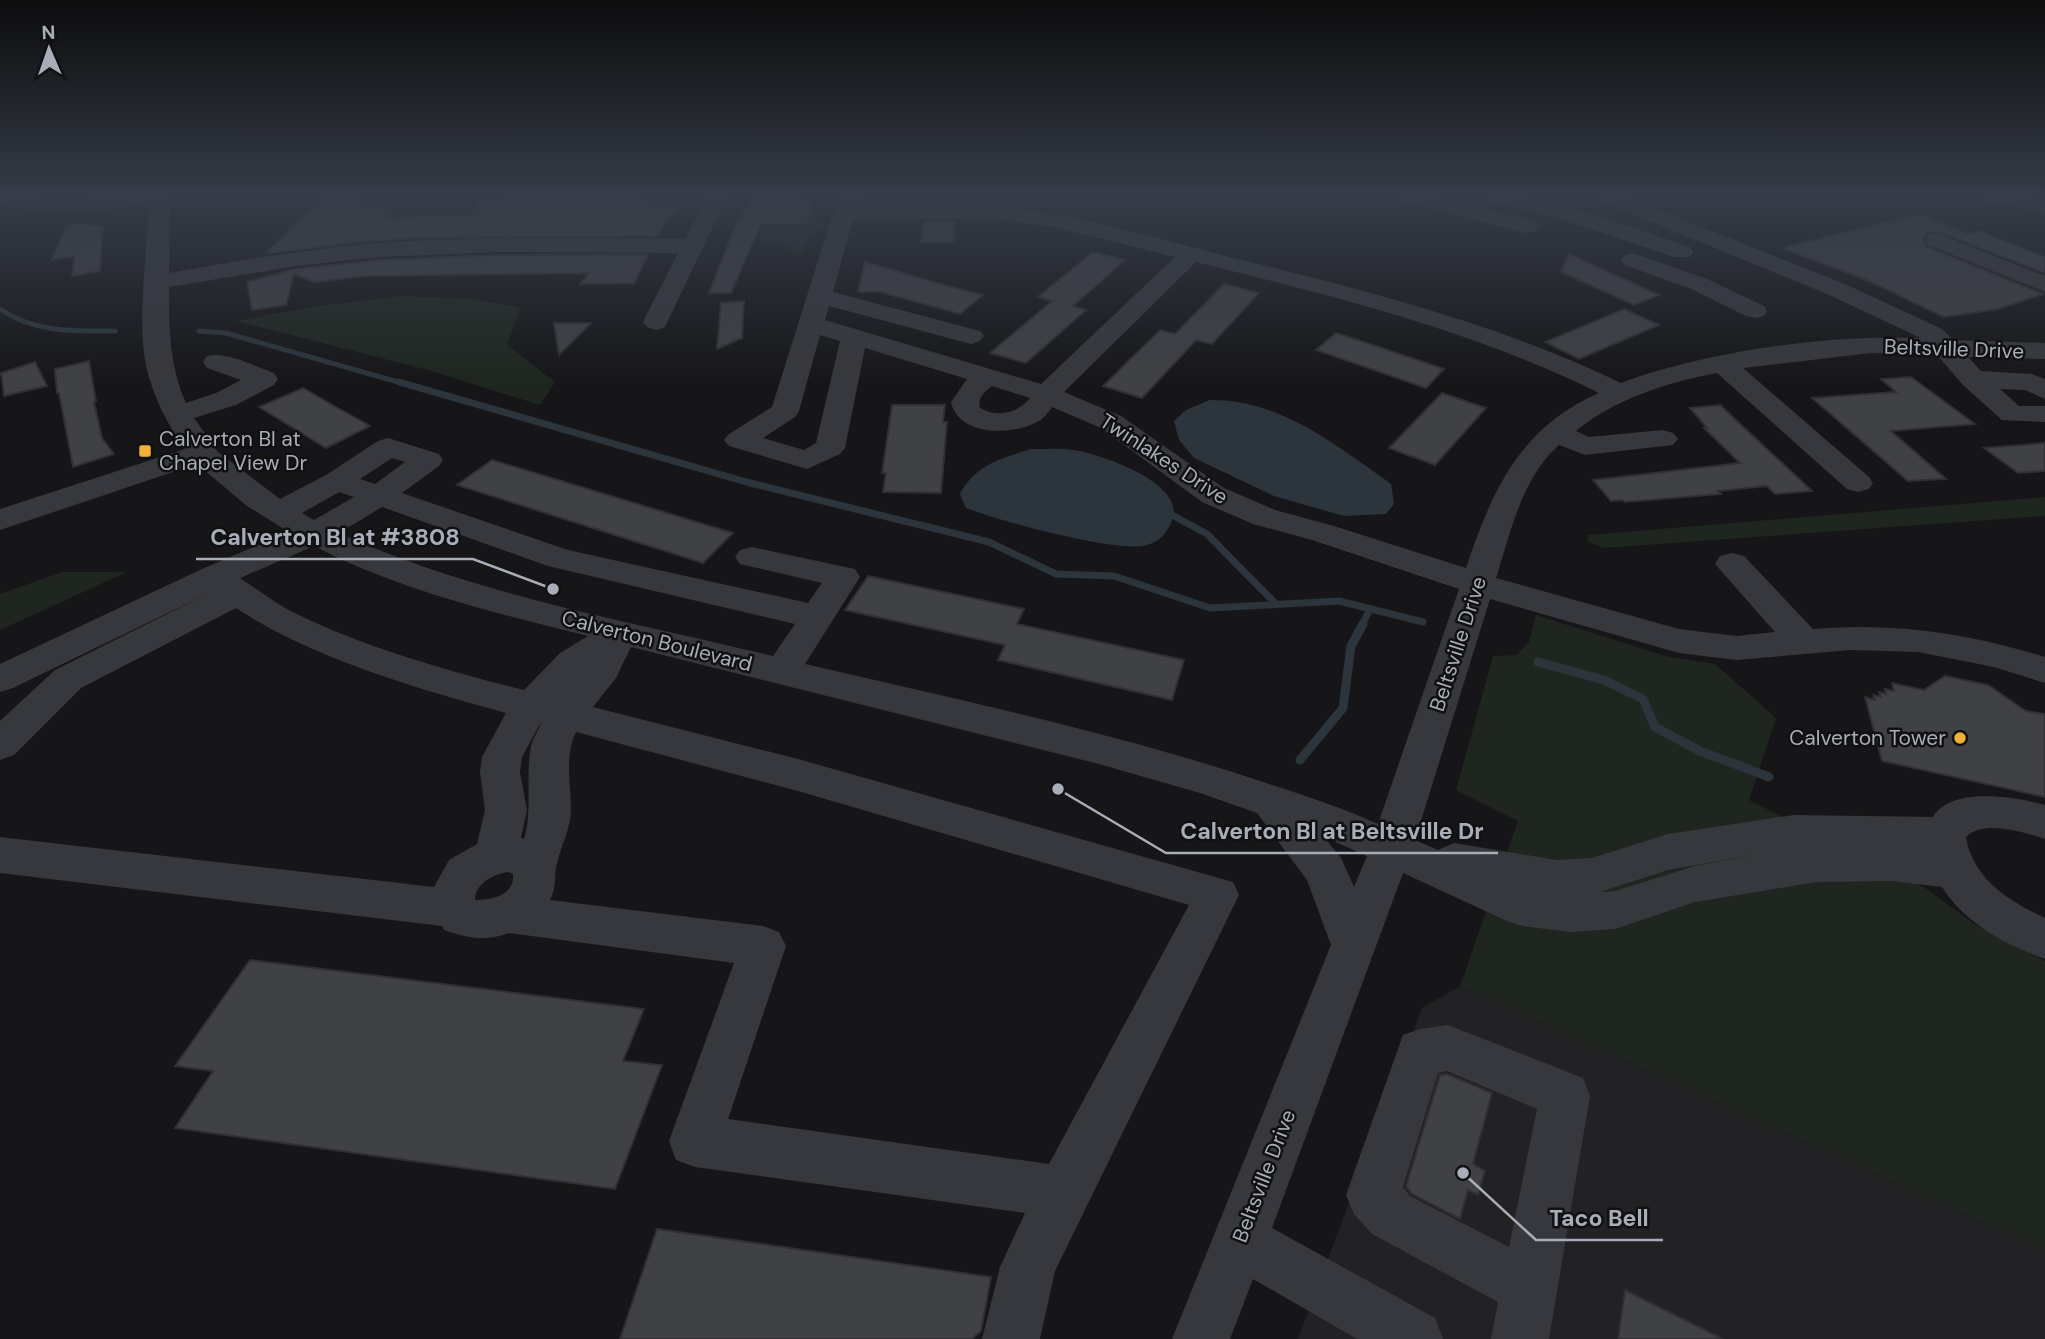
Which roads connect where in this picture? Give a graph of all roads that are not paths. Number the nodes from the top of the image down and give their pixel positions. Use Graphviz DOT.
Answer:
graph roads {
  1 [pos="159,259"];
  2 [pos="294,259"];
  3 [pos="687,259"];
  4 [pos="830,259"];
  5 [pos="1185,259"];
  6 [pos="1213,259"];
  7 [pos="1631,259"];
  8 [pos="1701,259"];
  9 [pos="1763,259"];
  10 [pos="1983,259"];
  11 [pos="158,282"];
  12 [pos="2045,285"];
  13 [pos="1328,288"];
  14 [pos="1787,294"];
  15 [pos="814,311"];
  16 [pos="1755,311"];
  17 [pos="656,322"];
  18 [pos="1853,325"];
  19 [pos="1391,331"];
  20 [pos="971,336"];
  21 [pos="854,338"];
  22 [pos="1417,340"];
  23 [pos="1886,345"];
  24 [pos="1514,346"];
  25 [pos="1947,349"];
  26 [pos="2045,351"];
  27 [pos="216,362"];
  28 [pos="1721,363"];
  29 [pos="986,377"];
  30 [pos="1973,379"];
  31 [pos="2045,391"];
  32 [pos="1620,393"];
  33 [pos="1046,394"];
  34 [pos="179,414"];
  35 [pos="2045,414"];
  36 [pos="1556,433"];
  37 [pos="1663,439"];
  38 [pos="202,453"];
  39 [pos="337,481"];
  40 [pos="1858,483"];
  41 [pos="379,496"];
  42 [pos="278,513"];
  43 [pos="0,520"];
  44 [pos="315,533"];
  45 [pos="752,557"];
  46 [pos="1731,564"];
  47 [pos="1478,584"];
  48 [pos="226,585"];
  49 [pos="817,617"];
  50 [pos="620,632"];
  51 [pos="1804,642"];
  52 [pos="2045,670"];
  53 [pos="782,671"];
  54 [pos="0,679"];
  55 [pos="548,711"];
  56 [pos="0,745"];
  57 [pos="1270,800"];
  58 [pos="2045,822"];
  59 [pos="1391,849"];
  60 [pos="1951,851"];
  61 [pos="0,855"];
  62 [pos="515,860"];
  63 [pos="454,908"];
  64 [pos="509,914"];
  65 [pos="2045,939"];
  66 [pos="1354,945"];
  67 [pos="1063,1193"];
  68 [pos="1239,1240"];
  69 [pos="1524,1314"];
  70 [pos="1404,1337"];
  71 [pos="1011,1339"];
  72 [pos="1200,1339"];
  1 -- 11 [label="street, Calverton Boulevard"];
  2 -- 11 [label="street"];
  3 -- 17 [label="street"];
  4 -- 15 [label="street"];
  5 -- 33 [label="street"];
  6 -- 13 [label="street"];
  7 -- 16 [label="street"];
  8 -- 14 [label="street"];
  9 -- 25 [label="street"];
  10 -- 12 [label="street"];
  11 -- 34 [label="street, Calverton Boulevard"];
  13 -- 19 [label="street"];
  13 -- 24 [label="street"];
  15 -- 20 [label="street"];
  15 -- 21 [label="street, Twinlakes Drive"];
  15 -- 21 [label="street"];
  18 -- 23 [label="street"];
  21 -- 29 [label="street, Twinlakes Drive"];
  22 -- 24 [label="street"];
  23 -- 25 [label="street, Beltsville Drive"];
  23 -- 28 [label="street, Beltsville Drive"];
  24 -- 32 [label="street"];
  25 -- 26 [label="street, Beltsville Drive"];
  25 -- 30 [label="street"];
  27 -- 34 [label="street"];
  28 -- 32 [label="street, Beltsville Drive"];
  28 -- 40 [label="street"];
  29 -- 33 [label="street, Twinlakes Drive"];
  29 -- 33 [label="street"];
  30 -- 31 [label="street"];
  30 -- 35 [label="street"];
  32 -- 36 [label="street, Beltsville Drive"];
  33 -- 47 [label="street, Twinlakes Drive"];
  34 -- 38 [label="street, Calverton Boulevard"];
  36 -- 37 [label="street"];
  36 -- 47 [label="street, Beltsville Drive"];
  38 -- 42 [label="street, Calverton Boulevard"];
  38 -- 43 [label="street"];
  39 -- 41 [label="street"];
  39 -- 41 [label="street"];
  39 -- 42 [label="street"];
  41 -- 44 [label="street"];
  41 -- 49 [label="street"];
  42 -- 44 [label="street, Calverton Boulevard"];
  44 -- 48 [label="street"];
  44 -- 50 [label="street, Calverton Boulevard"];
  45 -- 49 [label="street"];
  46 -- 51 [label="street"];
  47 -- 51 [label="street, Twinlakes Drive"];
  47 -- 59 [label="street, Beltsville Drive"];
  48 -- 54 [label="street"];
  48 -- 55 [label="street"];
  48 -- 56 [label="street"];
  49 -- 53 [label="street"];
  50 -- 53 [label="street, Calverton Boulevard"];
  50 -- 55 [label="street"];
  51 -- 52 [label="street, Twinlakes Drive"];
  53 -- 57 [label="street, Calverton Boulevard"];
  55 -- 62 [label="street"];
  55 -- 67 [label="street"];
  57 -- 59 [label="street, Calverton Boulevard"];
  57 -- 66 [label="street"];
  58 -- 60 [label="street"];
  59 -- 60 [label="street, Calverton Boulevard"];
  59 -- 66 [label="street, Beltsville Drive"];
  60 -- 65 [label="street"];
  61 -- 63 [label="street"];
  62 -- 63 [label="street"];
  62 -- 64 [label="street"];
  63 -- 64 [label="street"];
  64 -- 67 [label="street"];
  66 -- 68 [label="street, Beltsville Drive"];
  67 -- 71 [label="street"];
  68 -- 70 [label="street"];
  68 -- 72 [label="street, Beltsville Drive"];
  69 -- 69 [label="street"];
}
